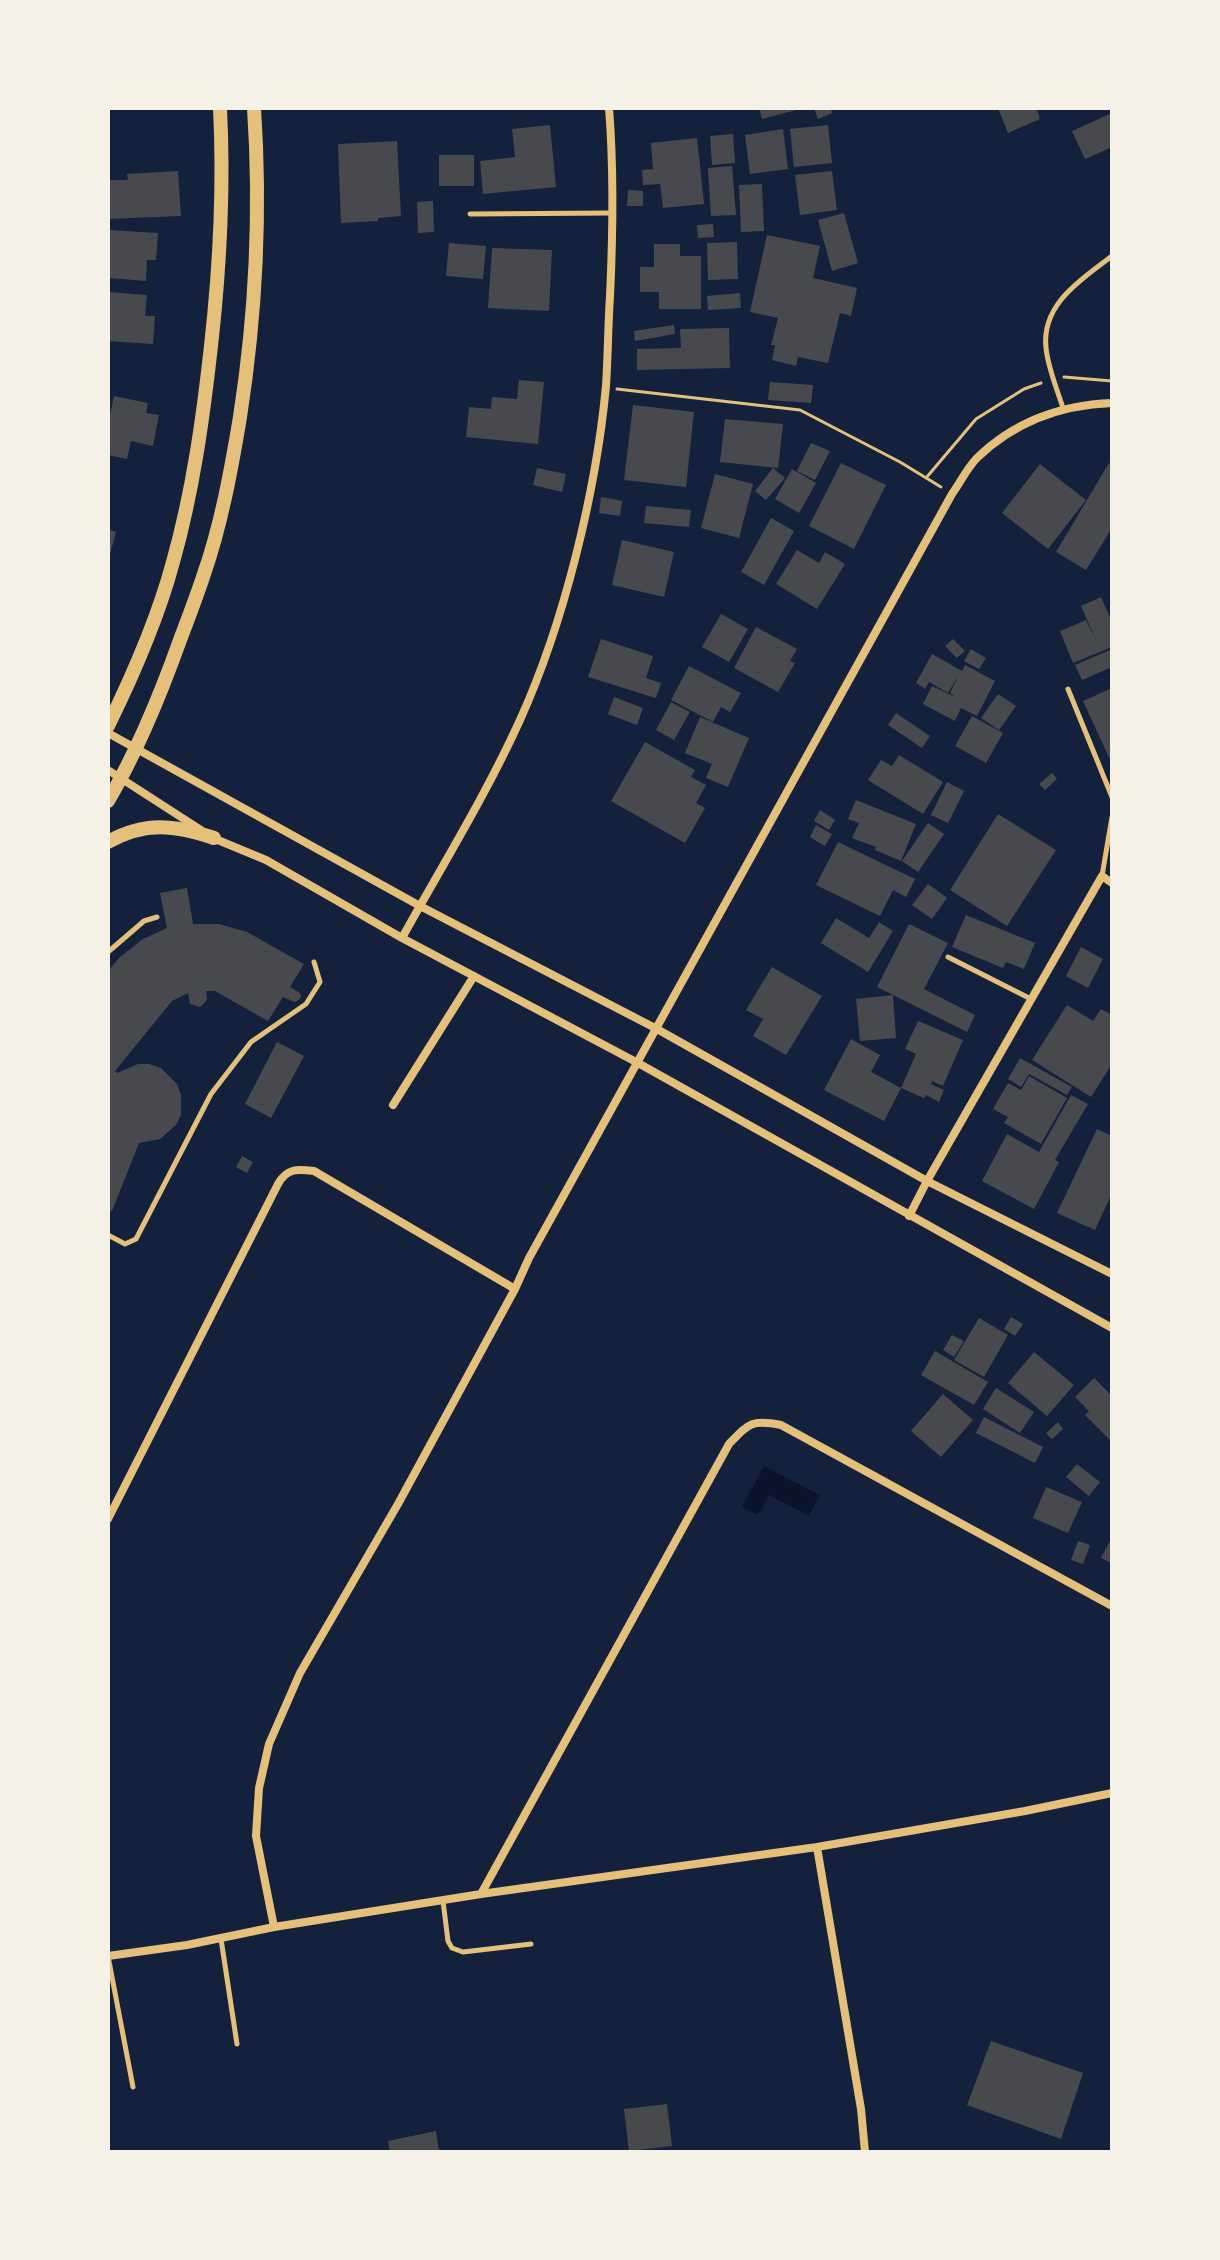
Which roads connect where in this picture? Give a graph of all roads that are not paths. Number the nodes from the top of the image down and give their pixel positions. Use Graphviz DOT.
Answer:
graph roads {
  1 [pos="220,108"];
  2 [pos="254,108"];
  3 [pos="609,108"];
  4 [pos="612,213"];
  5 [pos="470,214"];
  6 [pos="1112,256"];
  7 [pos="1112,403"];
  8 [pos="1063,408"];
  9 [pos="1068,689"];
  10 [pos="108,726"];
  11 [pos="108,733"];
  12 [pos="137,748"];
  13 [pos="108,770"];
  14 [pos="121,778"];
  15 [pos="1112,797"];
  16 [pos="108,801"];
  17 [pos="1112,817"];
  18 [pos="214,838"];
  19 [pos="108,842"];
  20 [pos="1102,876"];
  21 [pos="1112,883"];
  22 [pos="420,906"];
  23 [pos="157,917"];
  24 [pos="402,938"];
  25 [pos="108,952"];
  26 [pos="948,957"];
  27 [pos="314,962"];
  28 [pos="474,976"];
  29 [pos="1031,999"];
  30 [pos="657,1029"];
  31 [pos="638,1063"];
  32 [pos="393,1105"];
  33 [pos="927,1181"];
  34 [pos="909,1216"];
  35 [pos="108,1235"];
  36 [pos="1112,1274"];
  37 [pos="515,1289"];
  38 [pos="1112,1314"];
  39 [pos="1109,1327"];
  40 [pos="108,1519"];
  41 [pos="1112,1606"];
  42 [pos="1112,1793"];
  43 [pos="817,1847"];
  44 [pos="481,1894"];
  45 [pos="443,1900"];
  46 [pos="274,1927"];
  47 [pos="221,1938"];
  48 [pos="531,1944"];
  49 [pos="108,1956"];
  50 [pos="237,2044"];
  51 [pos="133,2087"];
  52 [pos="865,2152"];
  1 -- 10 [label="main road"];
  2 -- 12 [label="main road"];
  3 -- 4 [label="street"];
  4 -- 5 [label="lane"];
  4 -- 22 [label="street"];
  6 -- 8 [label="lane"];
  7 -- 8 [label="street"];
  8 -- 30 [label="street"];
  9 -- 15 [label="lane"];
  11 -- 12 [label="street"];
  12 -- 14 [label="main road"];
  12 -- 22 [label="street"];
  13 -- 14 [label="street"];
  14 -- 16 [label="main road"];
  14 -- 18 [label="street"];
  17 -- 20 [label="lane"];
  18 -- 19 [label="main road"];
  18 -- 24 [label="street"];
  20 -- 21 [label="street"];
  20 -- 29 [label="street"];
  22 -- 24 [label="street"];
  22 -- 30 [label="street"];
  23 -- 25 [label="lane"];
  24 -- 28 [label="street"];
  26 -- 29 [label="lane"];
  27 -- 35 [label="lane"];
  28 -- 31 [label="street"];
  28 -- 32 [label="street"];
  29 -- 33 [label="street"];
  30 -- 31 [label="street"];
  30 -- 33 [label="street"];
  31 -- 34 [label="street"];
  31 -- 37 [label="street"];
  33 -- 34 [label="street"];
  33 -- 36 [label="street"];
  34 -- 39 [label="street"];
  37 -- 40 [label="street"];
  37 -- 46 [label="street"];
  38 -- 39 [label="street"];
  41 -- 44 [label="street"];
  42 -- 43 [label="street"];
  43 -- 44 [label="street"];
  43 -- 52 [label="street"];
  44 -- 45 [label="street"];
  45 -- 46 [label="street"];
  45 -- 48 [label="lane"];
  46 -- 47 [label="street"];
  47 -- 49 [label="street"];
  47 -- 50 [label="lane"];
  49 -- 51 [label="lane"];
}
